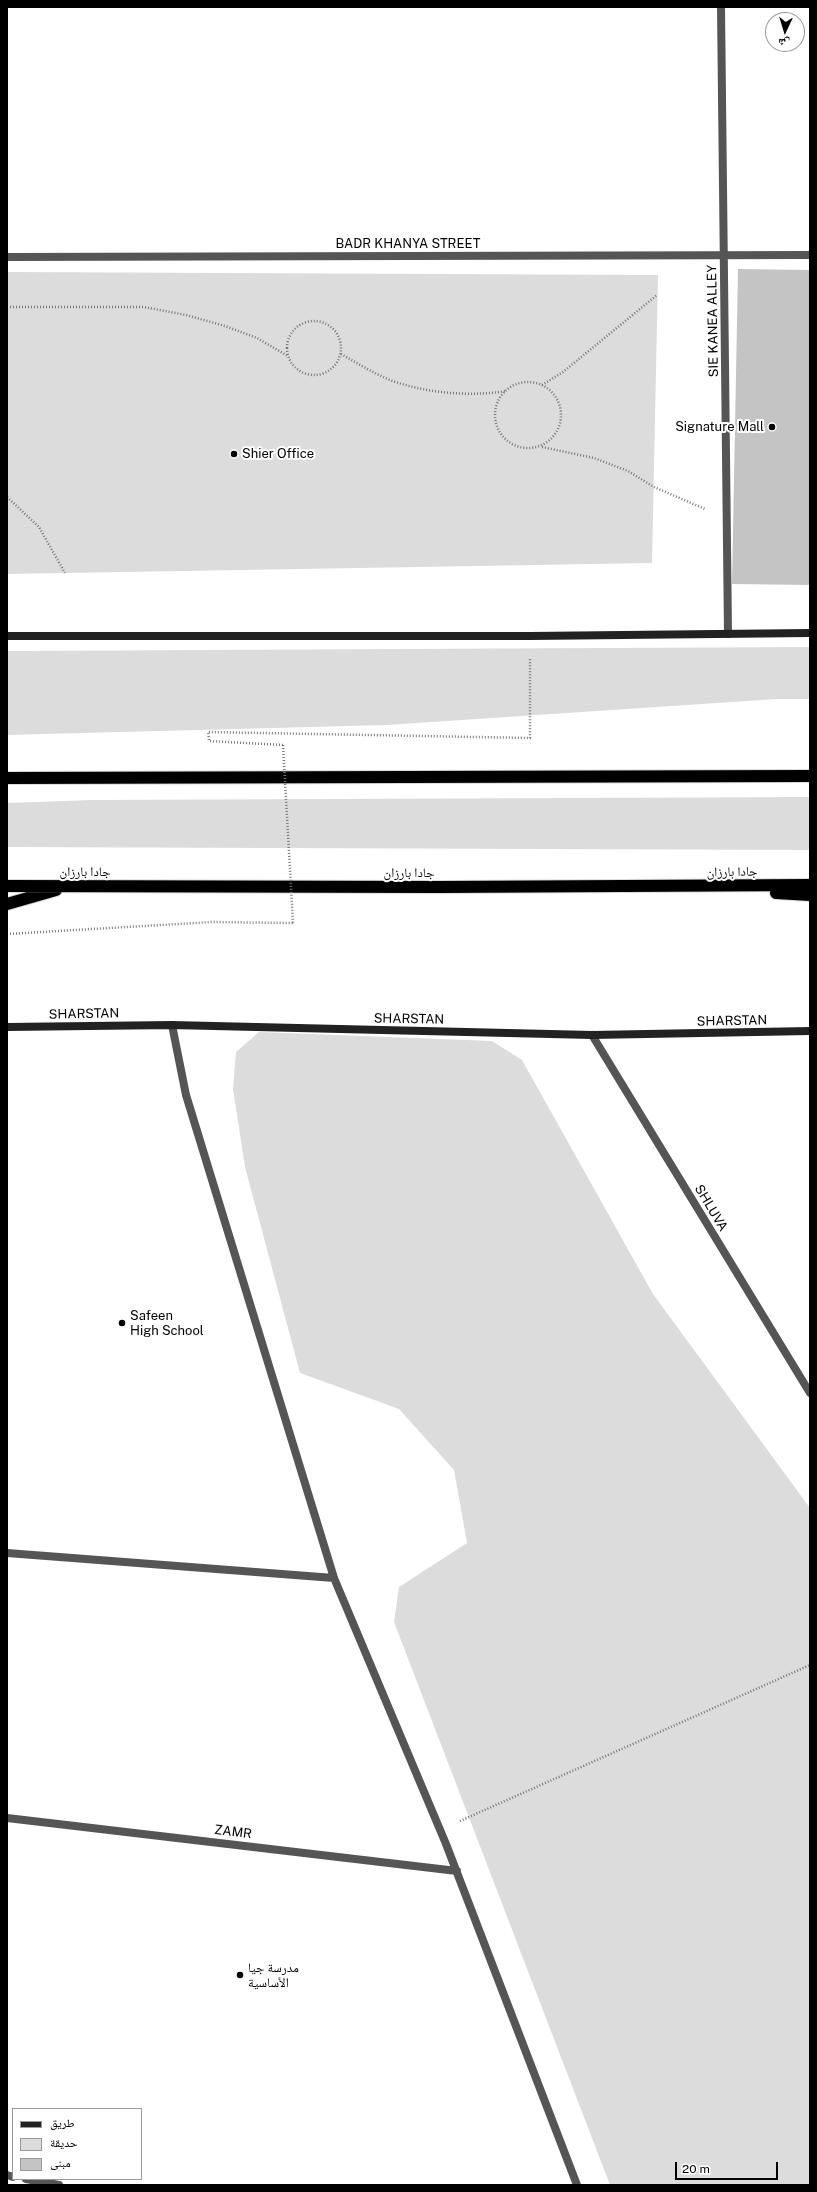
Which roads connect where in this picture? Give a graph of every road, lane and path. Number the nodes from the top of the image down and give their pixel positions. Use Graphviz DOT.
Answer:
graph roads {
  1 [pos="721,7"];
  2 [pos="724,256"];
  3 [pos="810,256"];
  4 [pos="7,257"];
  5 [pos="657,295"];
  6 [pos="7,307"];
  7 [pos="341,354"];
  8 [pos="288,356"];
  9 [pos="542,385"];
  10 [pos="506,390"];
  11 [pos="541,446"];
  12 [pos="7,497"];
  13 [pos="727,518"];
  14 [pos="65,573"];
  15 [pos="728,634"];
  16 [pos="810,634"];
  17 [pos="7,636"];
  18 [pos="530,636"];
  19 [pos="810,767"];
  20 [pos="692,775"];
  21 [pos="810,776"];
  22 [pos="7,778"];
  23 [pos="810,885"];
  24 [pos="7,886"];
  25 [pos="68,886"];
  26 [pos="699,887"];
  27 [pos="810,895"];
  28 [pos="7,904"];
  29 [pos="7,934"];
  30 [pos="172,1025"];
  31 [pos="7,1027"];
  32 [pos="810,1031"];
  33 [pos="592,1035"];
  34 [pos="810,1393"];
  35 [pos="7,1553"];
  36 [pos="334,1578"];
  37 [pos="810,1665"];
  38 [pos="7,1818"];
  39 [pos="458,1822"];
  40 [pos="456,1871"];
  41 [pos="32,2180"];
  42 [pos="59,2185"];
  43 [pos="577,2185"];
  1 -- 2 [label="street, SIE KANEA ALLEY"];
  2 -- 3 [label="street, BADR KHANYA STREET"];
  2 -- 4 [label="street, BADR KHANYA STREET"];
  2 -- 13 [label="street, SIE KANEA ALLEY"];
  5 -- 9 [label="path"];
  6 -- 8 [label="path"];
  7 -- 8 [label="path"];
  7 -- 8 [label="path"];
  7 -- 10 [label="path"];
  9 -- 10 [label="path"];
  9 -- 11 [label="path"];
  10 -- 11 [label="path"];
  11 -- 13 [label="path"];
  12 -- 14 [label="path"];
  13 -- 15 [label="street, SIE KANEA ALLEY"];
  15 -- 16 [label="main road"];
  15 -- 18 [label="main road"];
  17 -- 18 [label="main road"];
  18 -- 29 [label="path, bridge"];
  19 -- 20 [label="highway"];
  20 -- 21 [label="highway"];
  20 -- 22 [label="highway"];
  23 -- 26 [label="highway, جادا بارزان"];
  24 -- 25 [label="highway, جادا بارزان"];
  25 -- 26 [label="highway, جادا بارزان"];
  25 -- 28 [label="highway"];
  26 -- 27 [label="highway"];
  30 -- 31 [label="main road, SHARSTAN"];
  30 -- 33 [label="main road, SHARSTAN"];
  30 -- 36 [label="street"];
  32 -- 33 [label="main road, SHARSTAN"];
  33 -- 34 [label="street, SHLUVA"];
  35 -- 36 [label="street"];
  36 -- 40 [label="street"];
  37 -- 39 [label="path"];
  38 -- 40 [label="street, ZAMR"];
  40 -- 43 [label="street"];
  41 -- 42 [label="street"];
}
